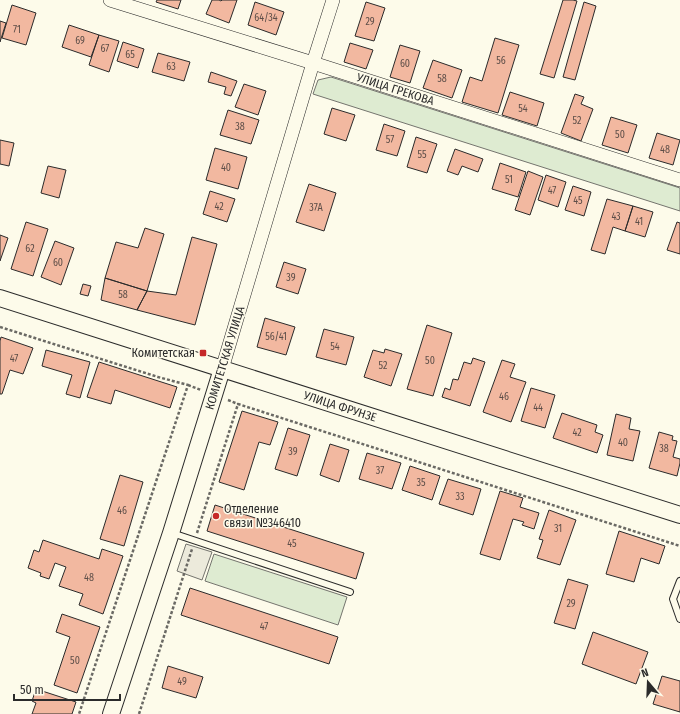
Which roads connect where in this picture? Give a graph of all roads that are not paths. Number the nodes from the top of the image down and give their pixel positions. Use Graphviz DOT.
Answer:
graph roads {
  1 [pos="110,0"];
  2 [pos="333,0"];
  3 [pos="313,63"];
  4 [pos="680,180"];
  5 [pos="0,298"];
  6 [pos="222,369"];
  7 [pos="680,515"];
  8 [pos="171,533"];
  9 [pos="680,581"];
  10 [pos="350,592"];
  11 [pos="680,619"];
  12 [pos="111,714"];
  1 -- 3 [label="street, УЛИЦА ГРЕКОВА"];
  2 -- 3 [label="street, КОМИТЕТСКАЯ УЛИЦА"];
  3 -- 4 [label="street, УЛИЦА ГРЕКОВА"];
  3 -- 6 [label="street, КОМИТЕТСКАЯ УЛИЦА"];
  5 -- 6 [label="street, УЛИЦА ФРУНЗЕ"];
  6 -- 7 [label="street, УЛИЦА ФРУНЗЕ"];
  6 -- 8 [label="street, КОМИТЕТСКАЯ УЛИЦА"];
  8 -- 10 [label="lane"];
  8 -- 12 [label="street, КОМИТЕТСКАЯ УЛИЦА"];
  9 -- 11 [label="lane"];
}
